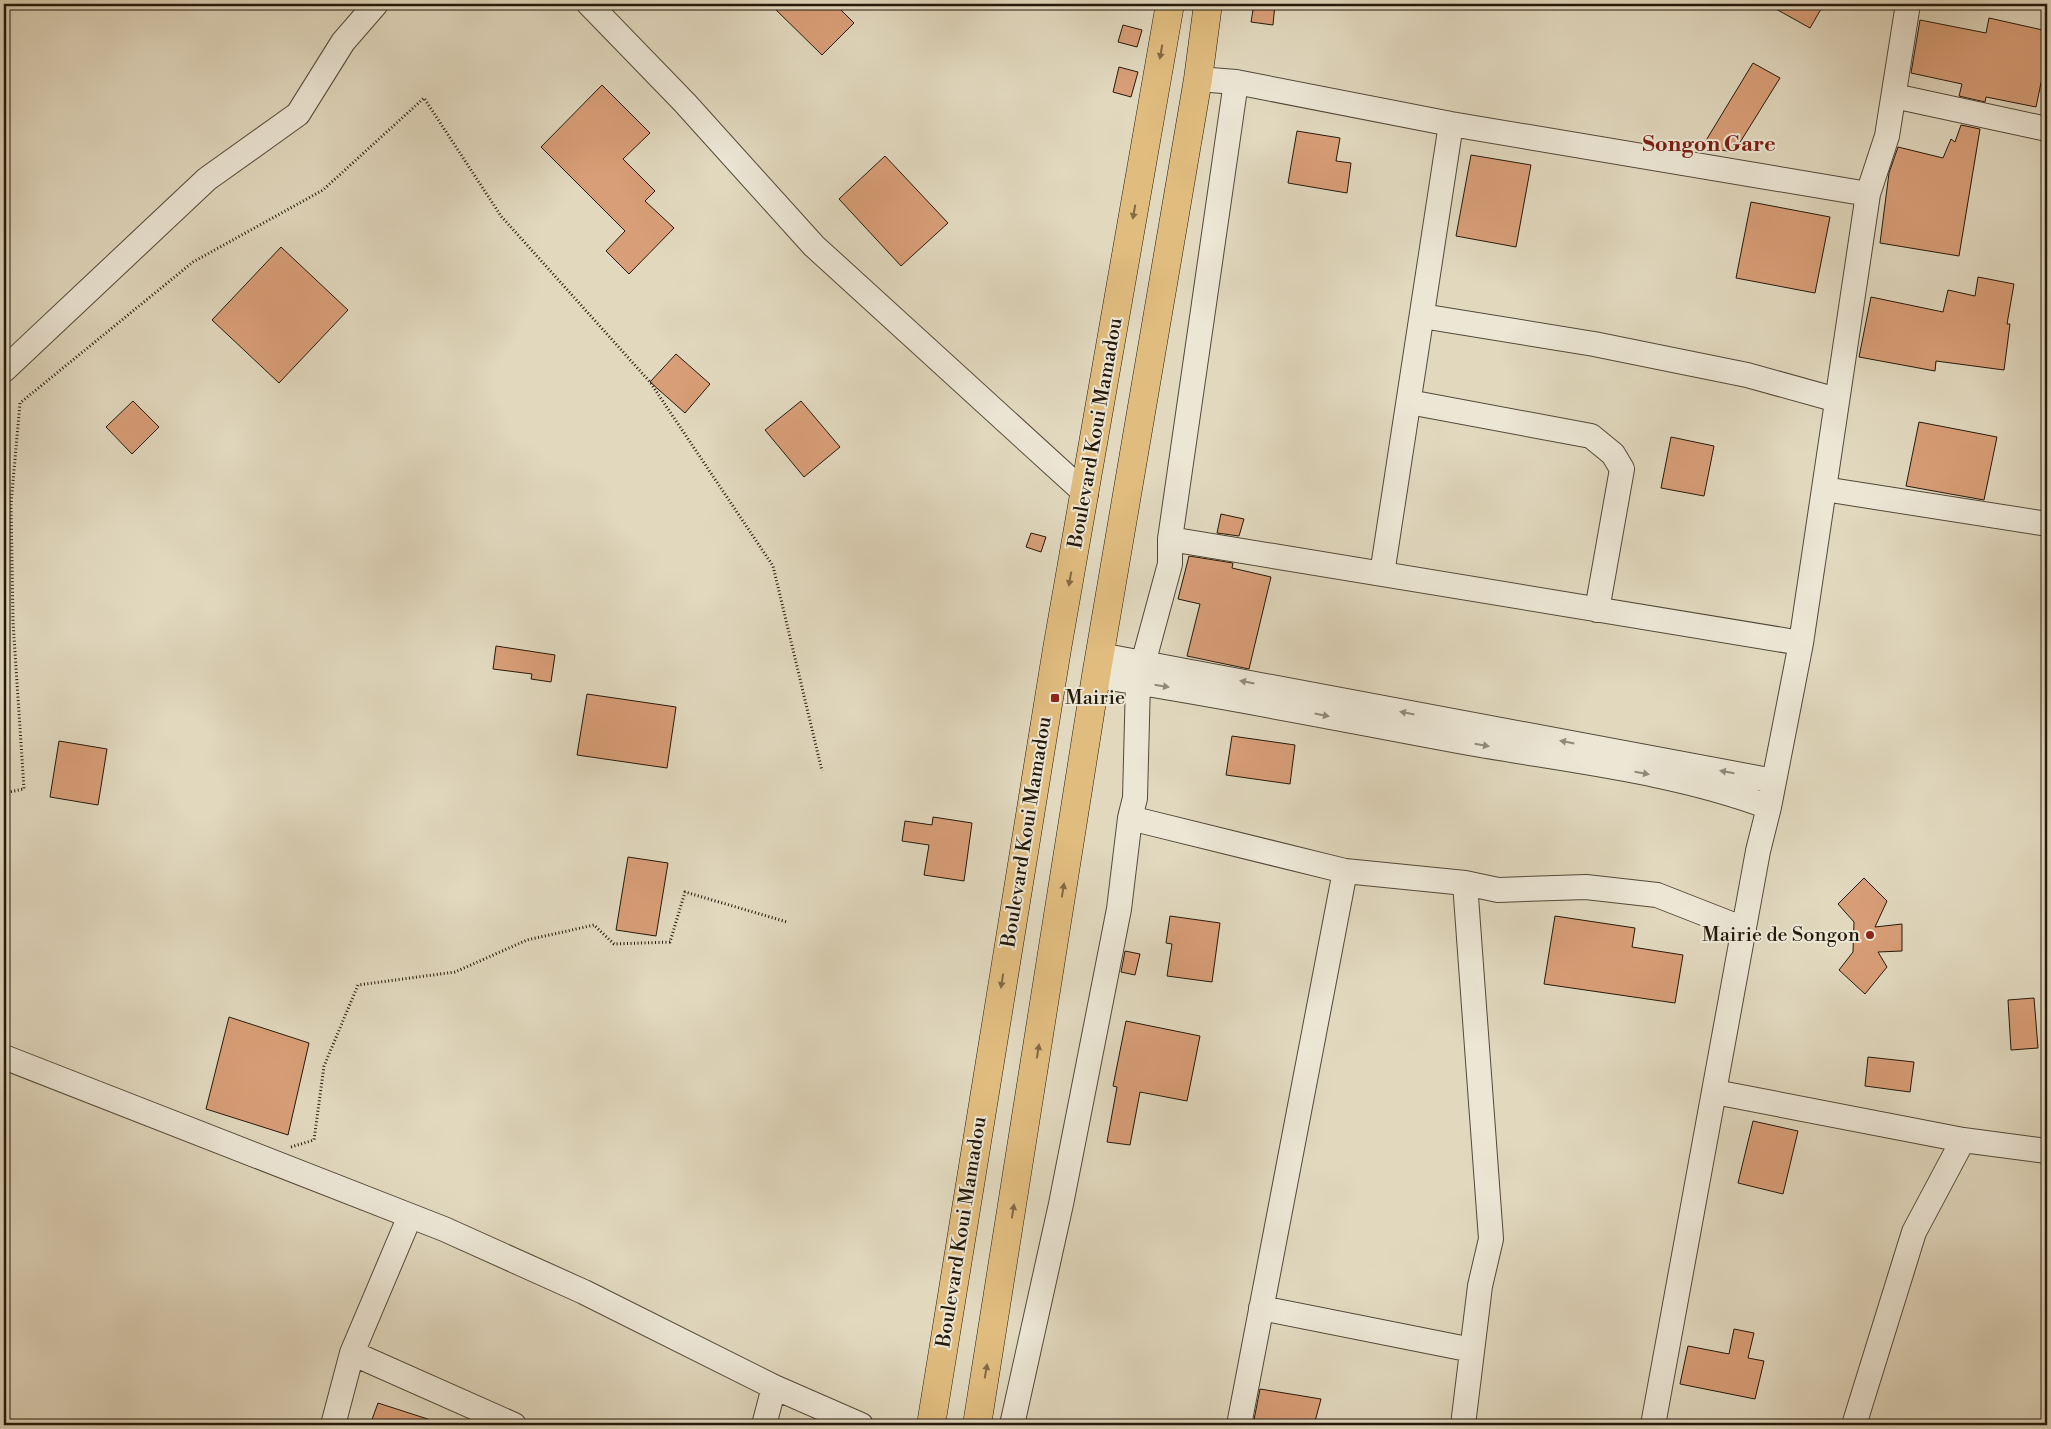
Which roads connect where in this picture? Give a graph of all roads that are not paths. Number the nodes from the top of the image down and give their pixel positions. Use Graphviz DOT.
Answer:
graph roads {
  1 [pos="376,4"];
  2 [pos="589,4"];
  3 [pos="1170,4"];
  4 [pos="1208,4"];
  5 [pos="1908,4"];
  6 [pos="1198,79"];
  7 [pos="1236,82"];
  8 [pos="1894,96"];
  9 [pos="1451,124"];
  10 [pos="2047,129"];
  11 [pos="1868,194"];
  12 [pos="1422,316"];
  13 [pos="4,370"];
  14 [pos="1837,400"];
  15 [pos="1409,402"];
  16 [pos="1824,489"];
  17 [pos="1086,494"];
  18 [pos="2047,524"];
  19 [pos="1170,539"];
  20 [pos="1382,574"];
  21 [pos="1597,610"];
  22 [pos="1801,643"];
  23 [pos="1098,666"];
  24 [pos="1140,673"];
  25 [pos="1774,781"];
  26 [pos="1770,807"];
  27 [pos="1130,818"];
  28 [pos="1345,871"];
  29 [pos="1465,883"];
  30 [pos="1744,929"];
  31 [pos="4,1057"];
  32 [pos="1715,1092"];
  33 [pos="1963,1140"];
  34 [pos="2047,1151"];
  35 [pos="410,1216"];
  36 [pos="1261,1308"];
  37 [pos="1472,1350"];
  38 [pos="352,1353"];
  39 [pos="774,1387"];
  40 [pos="985,1423"];
  41 [pos="333,1425"];
  42 [pos="514,1425"];
  43 [pos="764,1425"];
  44 [pos="861,1425"];
  45 [pos="931,1425"];
  46 [pos="1012,1425"];
  47 [pos="1239,1425"];
  48 [pos="1463,1425"];
  49 [pos="1653,1425"];
  50 [pos="1854,1425"];
  1 -- 13 [label="street"];
  2 -- 17 [label="street"];
  3 -- 17 [label="main road, Boulevard Koui Mamadou, one-way"];
  4 -- 6 [label="main road, Boulevard Koui Mamadou"];
  5 -- 8 [label="street"];
  6 -- 7 [label="street"];
  6 -- 23 [label="main road, Boulevard Koui Mamadou"];
  7 -- 9 [label="street"];
  7 -- 19 [label="street"];
  8 -- 10 [label="street"];
  8 -- 11 [label="street"];
  9 -- 11 [label="street"];
  9 -- 12 [label="street"];
  11 -- 14 [label="street"];
  12 -- 14 [label="street"];
  12 -- 15 [label="street"];
  14 -- 16 [label="street"];
  15 -- 20 [label="street"];
  15 -- 21 [label="street"];
  16 -- 18 [label="street"];
  16 -- 22 [label="street"];
  17 -- 45 [label="main road, Boulevard Koui Mamadou, one-way"];
  19 -- 20 [label="street"];
  19 -- 24 [label="street"];
  20 -- 21 [label="street"];
  21 -- 22 [label="street"];
  22 -- 25 [label="street"];
  23 -- 24 [label="street"];
  40 -- 23 [label="main road, Boulevard Koui Mamadou, one-way"];
  25 -- 24 [label="street, one-way"];
  24 -- 26 [label="street, one-way"];
  24 -- 27 [label="street"];
  25 -- 26 [label="street"];
  26 -- 30 [label="street"];
  27 -- 28 [label="street"];
  27 -- 46 [label="street"];
  28 -- 29 [label="street"];
  28 -- 36 [label="street"];
  29 -- 30 [label="street"];
  29 -- 37 [label="street"];
  30 -- 32 [label="street"];
  31 -- 35 [label="street"];
  32 -- 33 [label="street"];
  32 -- 49 [label="street"];
  33 -- 34 [label="street"];
  33 -- 50 [label="street"];
  35 -- 38 [label="street"];
  35 -- 39 [label="street"];
  36 -- 37 [label="street"];
  36 -- 47 [label="street"];
  37 -- 48 [label="street"];
  38 -- 41 [label="street"];
  38 -- 42 [label="street"];
  39 -- 43 [label="street"];
  39 -- 44 [label="street"];
}
